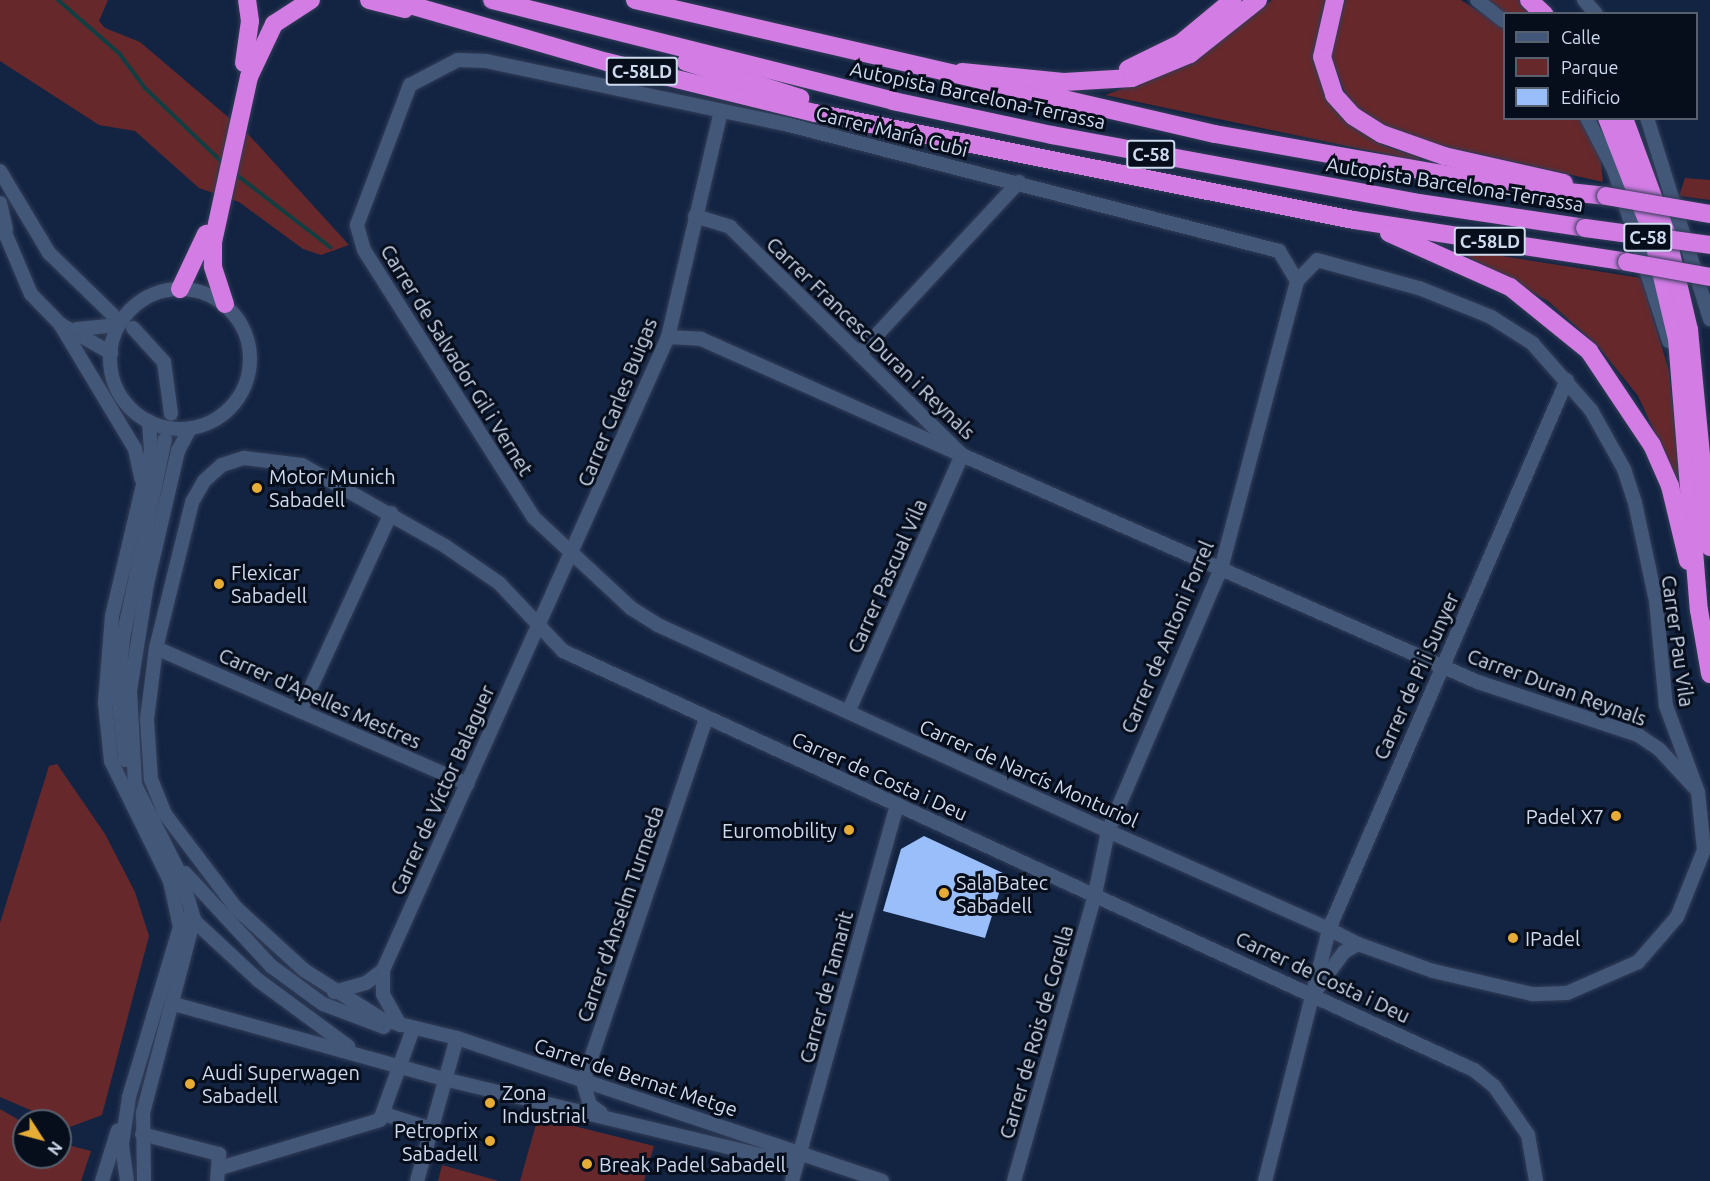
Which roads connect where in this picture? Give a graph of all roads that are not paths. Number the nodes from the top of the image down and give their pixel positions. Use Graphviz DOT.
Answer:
graph roads {
  1 [pos="247,0"];
  2 [pos="311,0"];
  3 [pos="369,0"];
  4 [pos="393,0"];
  5 [pos="492,0"];
  6 [pos="635,0"];
  7 [pos="1233,0"];
  8 [pos="1258,0"];
  9 [pos="1335,0"];
  10 [pos="1478,0"];
  11 [pos="1529,0"];
  12 [pos="1544,0"];
  13 [pos="1584,0"];
  14 [pos="1542,12"];
  15 [pos="1555,12"];
  16 [pos="1594,12"];
  17 [pos="539,14"];
  18 [pos="1503,20"];
  19 [pos="470,25"];
  20 [pos="458,60"];
  21 [pos="948,72"];
  22 [pos="1085,82"];
  23 [pos="721,111"];
  24 [pos="1588,120"];
  25 [pos="1608,120"];
  26 [pos="1625,120"];
  27 [pos="1648,120"];
  28 [pos="894,128"];
  29 [pos="232,132"];
  30 [pos="0,171"];
  31 [pos="1019,182"];
  32 [pos="1594,194"];
  33 [pos="0,203"];
  34 [pos="217,207"];
  35 [pos="1710,214"];
  36 [pos="695,216"];
  37 [pos="1354,220"];
  38 [pos="0,221"];
  39 [pos="1710,245"];
  40 [pos="10,249"];
  41 [pos="1710,277"];
  42 [pos="1297,281"];
  43 [pos="180,289"];
  44 [pos="225,304"];
  45 [pos="116,319"];
  46 [pos="1710,319"];
  47 [pos="60,324"];
  48 [pos="133,328"];
  49 [pos="668,337"];
  50 [pos="111,353"];
  51 [pos="859,354"];
  52 [pos="1567,380"];
  53 [pos="1682,381"];
  54 [pos="171,414"];
  55 [pos="149,422"];
  56 [pos="190,428"];
  57 [pos="165,439"];
  58 [pos="962,455"];
  59 [pos="141,486"];
  60 [pos="192,502"];
  61 [pos="391,513"];
  62 [pos="1710,547"];
  63 [pos="572,557"];
  64 [pos="1221,569"];
  65 [pos="1699,610"];
  66 [pos="536,626"];
  67 [pos="156,648"];
  68 [pos="1442,665"];
  69 [pos="1710,674"];
  70 [pos="300,711"];
  71 [pos="848,712"];
  72 [pos="706,719"];
  73 [pos="468,784"];
  74 [pos="135,785"];
  75 [pos="1698,792"];
  76 [pos="897,804"];
  77 [pos="134,813"];
  78 [pos="1108,831"];
  79 [pos="171,853"];
  80 [pos="1095,894"];
  81 [pos="194,919"];
  82 [pos="1329,929"];
  83 [pos="1358,944"];
  84 [pos="383,970"];
  85 [pos="1490,987"];
  86 [pos="334,992"];
  87 [pos="1313,994"];
  88 [pos="174,1004"];
  89 [pos="407,1027"];
  90 [pos="457,1038"];
  91 [pos="361,1054"];
  92 [pos="399,1065"];
  93 [pos="448,1080"];
  94 [pos="583,1082"];
  95 [pos="129,1097"];
  96 [pos="384,1114"];
  97 [pos="603,1115"];
  98 [pos="432,1129"];
  99 [pos="142,1134"];
  100 [pos="800,1157"];
  101 [pos="219,1175"];
  102 [pos="102,1181"];
  103 [pos="127,1181"];
  104 [pos="144,1181"];
  105 [pos="417,1181"];
  106 [pos="792,1181"];
  107 [pos="882,1181"];
  108 [pos="1014,1181"];
  109 [pos="1264,1181"];
  110 [pos="1536,1181"];
  1 -- 29 [label="highway"];
  2 -- 29 [label="highway"];
  3 -- 19 [label="highway"];
  4 -- 19 [label="highway, C-58LD"];
  5 -- 17 [label="highway, Autopista Barcelona-Terrassa / C-58"];
  6 -- 21 [label="highway, Autopista Barcelona-Terrassa / C-58"];
  7 -- 22 [label="highway"];
  8 -- 22 [label="highway"];
  9 -- 32 [label="highway"];
  10 -- 18 [label="street"];
  11 -- 14 [label="highway"];
  12 -- 15 [label="highway"];
  13 -- 16 [label="street"];
  17 -- 28 [label="highway"];
  17 -- 39 [label="highway, Autopista Barcelona-Terrassa / C-58, bridge"];
  19 -- 28 [label="highway, C-58LD"];
  20 -- 23 [label="street, Carrer María Cubi"];
  20 -- 63 [label="street, Carrer de Salvador Gil i Vernet"];
  21 -- 22 [label="highway"];
  21 -- 32 [label="highway, Autopista Barcelona-Terrassa / C-58"];
  23 -- 31 [label="street, Carrer María Cubi"];
  23 -- 36 [label="street, Carrer Carles Buigas"];
  24 -- 53 [label="street"];
  25 -- 53 [label="highway"];
  26 -- 62 [label="highway"];
  27 -- 46 [label="street"];
  28 -- 37 [label="highway, C-58LD"];
  29 -- 34 [label="highway"];
  30 -- 45 [label="street"];
  31 -- 42 [label="street, Carrer María Cubi"];
  31 -- 51 [label="street"];
  32 -- 35 [label="highway, Autopista Barcelona-Terrassa / C-58, bridge"];
  33 -- 40 [label="street"];
  34 -- 43 [label="highway"];
  34 -- 44 [label="highway"];
  36 -- 49 [label="street, Carrer Carles Buigas"];
  36 -- 51 [label="street, Carrer Francesc Duran i Reynals"];
  37 -- 41 [label="highway, C-58LD, bridge"];
  37 -- 65 [label="highway"];
  38 -- 40 [label="street"];
  40 -- 47 [label="street"];
  42 -- 52 [label="street, Carrer de Antoni Forrel"];
  42 -- 64 [label="street, Carrer de Antoni Forrel"];
  43 -- 44 [label="street"];
  43 -- 45 [label="street"];
  44 -- 56 [label="street"];
  45 -- 47 [label="street"];
  45 -- 50 [label="street"];
  47 -- 50 [label="street"];
  47 -- 59 [label="street"];
  48 -- 54 [label="street"];
  49 -- 58 [label="street"];
  49 -- 63 [label="street, Carrer Carles Buigas"];
  50 -- 55 [label="street"];
  51 -- 58 [label="street, Carrer Francesc Duran i Reynals"];
  52 -- 68 [label="street, Carrer de Pi i Sunyer"];
  52 -- 75 [label="street, Carrer Pau Vila"];
  53 -- 65 [label="highway"];
  55 -- 56 [label="street"];
  55 -- 59 [label="street"];
  56 -- 74 [label="street"];
  57 -- 74 [label="street"];
  58 -- 64 [label="street, Carrer Francesc Duran i Reynals"];
  58 -- 71 [label="street, Carrer Pascual Vila"];
  59 -- 77 [label="street"];
  60 -- 61 [label="street, Carrer de Costa i Deu"];
  60 -- 67 [label="street, Carrer de Bernat Metge"];
  61 -- 66 [label="street, Carrer de Costa i Deu"];
  61 -- 70 [label="street"];
  63 -- 66 [label="street, Carrer Carles Buigas"];
  63 -- 71 [label="street, Carrer de Narcís Monturiol"];
  64 -- 68 [label="street, Carrer Duran Reynals"];
  64 -- 78 [label="street, Carrer de Antoni Forrel"];
  65 -- 69 [label="highway"];
  66 -- 72 [label="street, Carrer de Costa i Deu"];
  66 -- 73 [label="street, Carrer de Víctor Balaguer"];
  67 -- 70 [label="street, Carrer d'Apelles Mestres"];
  67 -- 86 [label="street, Carrer de Bernat Metge"];
  68 -- 75 [label="street, Carrer Duran Reynals"];
  68 -- 82 [label="street, Carrer de Pi i Sunyer"];
  70 -- 73 [label="street, Carrer d'Apelles Mestres"];
  71 -- 78 [label="street, Carrer de Narcís Monturiol"];
  72 -- 76 [label="street, Carrer de Costa i Deu"];
  72 -- 94 [label="street, Carrer d'Anselm Turmeda"];
  73 -- 84 [label="street, Carrer de Víctor Balaguer"];
  74 -- 79 [label="street"];
  75 -- 85 [label="street, Carrer Pau Vila"];
  76 -- 80 [label="street, Carrer de Costa i Deu"];
  76 -- 100 [label="street, Carrer de Tamarit"];
  77 -- 81 [label="street"];
  77 -- 95 [label="street"];
  78 -- 80 [label="street, Carrer de Antoni Forrel"];
  78 -- 82 [label="street, Carrer de Narcís Monturiol"];
  79 -- 81 [label="street"];
  79 -- 89 [label="street, Carrer de Bernat Metge"];
  80 -- 87 [label="street, Carrer de Costa i Deu"];
  80 -- 108 [label="street, Carrer de Rois de Corella"];
  81 -- 88 [label="street"];
  81 -- 91 [label="street"];
  82 -- 83 [label="street, Carrer de Narcís Monturiol"];
  82 -- 87 [label="street, Carrer de Pi i Sunyer"];
  83 -- 85 [label="street, Carrer de Narcís Monturiol"];
  83 -- 87 [label="street"];
  84 -- 86 [label="street"];
  84 -- 89 [label="street"];
  86 -- 89 [label="street, Carrer de Bernat Metge"];
  87 -- 109 [label="street, Carrer de Pi i Sunyer"];
  87 -- 110 [label="street, Carrer de Costa i Deu"];
  88 -- 91 [label="street, Carrer de Bernat Metge"];
  88 -- 99 [label="street"];
  89 -- 90 [label="street, Carrer de Bernat Metge"];
  89 -- 92 [label="street"];
  90 -- 93 [label="street"];
  90 -- 94 [label="street, Carrer de Bernat Metge"];
  91 -- 92 [label="street, Carrer de Bernat Metge"];
  92 -- 93 [label="street, Carrer de Bernat Metge"];
  92 -- 96 [label="street"];
  93 -- 97 [label="street, Carrer de Bernat Metge"];
  93 -- 98 [label="street"];
  94 -- 97 [label="street"];
  94 -- 100 [label="street, Carrer de Bernat Metge"];
  95 -- 102 [label="street"];
  95 -- 103 [label="street"];
  96 -- 98 [label="street"];
  96 -- 101 [label="street"];
  97 -- 100 [label="street, Carrer de Bernat Metge"];
  98 -- 105 [label="street"];
  99 -- 101 [label="street"];
  99 -- 104 [label="street"];
  100 -- 106 [label="street, Carrer de Tamarit"];
  100 -- 107 [label="street, Carrer de Bernat Metge"];
}
